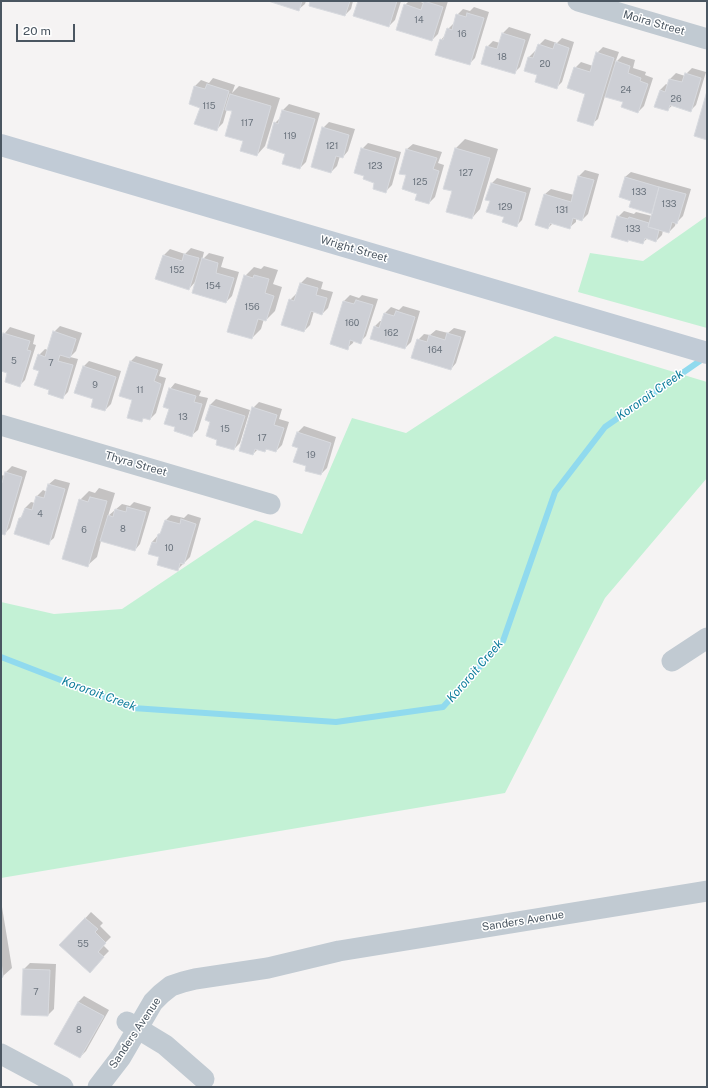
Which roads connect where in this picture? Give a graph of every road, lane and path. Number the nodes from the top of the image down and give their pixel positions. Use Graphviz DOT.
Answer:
graph roads {
  1 [pos="578,1"];
  2 [pos="707,39"];
  3 [pos="1,145"];
  4 [pos="707,353"];
  5 [pos="1,425"];
  6 [pos="270,504"];
  7 [pos="707,638"];
  8 [pos="672,661"];
  9 [pos="707,891"];
  10 [pos="132,1025"];
  11 [pos="1,1054"];
  12 [pos="204,1079"];
  13 [pos="98,1086"];
  14 [pos="63,1087"];
  1 -- 2 [label="street, Moira Street"];
  3 -- 4 [label="street, Wright Street"];
  5 -- 6 [label="street, Thyra Street"];
  7 -- 8 [label="street"];
  9 -- 10 [label="street, Sanders Avenue"];
  10 -- 12 [label="street"];
  10 -- 13 [label="street, Sanders Avenue"];
  11 -- 14 [label="street"];
}
